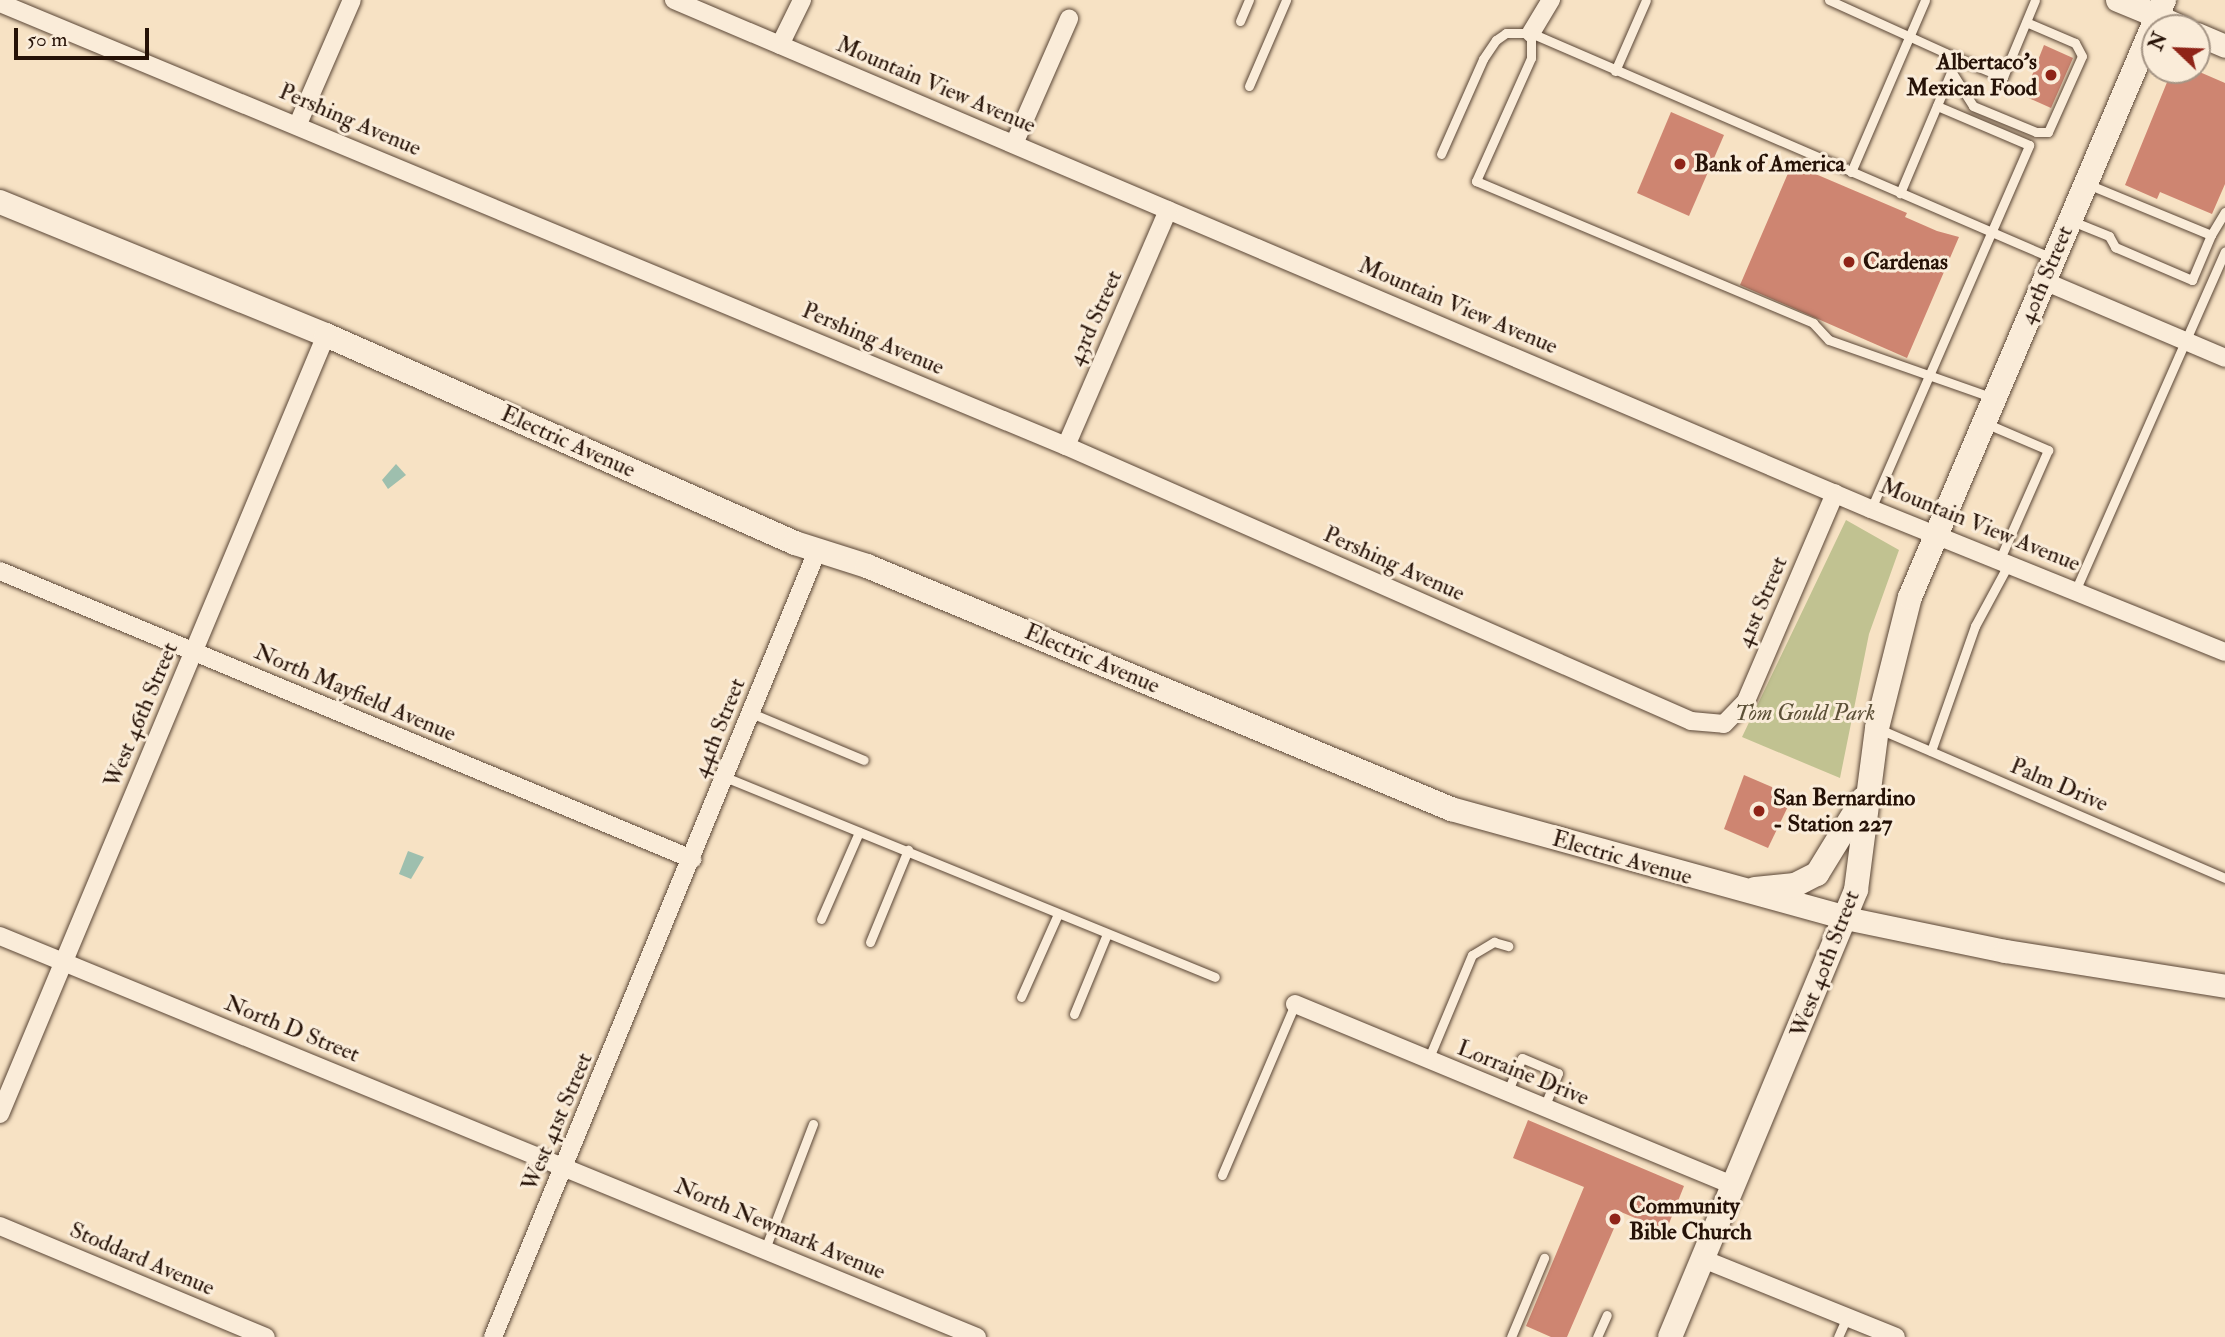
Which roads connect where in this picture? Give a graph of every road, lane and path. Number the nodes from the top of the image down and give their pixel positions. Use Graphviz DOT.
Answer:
graph roads {
  1 [pos="352,0"];
  2 [pos="674,0"];
  3 [pos="802,0"];
  4 [pos="1249,0"];
  5 [pos="1286,0"];
  6 [pos="1551,0"];
  7 [pos="1646,0"];
  8 [pos="1829,0"];
  9 [pos="1925,0"];
  10 [pos="2035,0"];
  11 [pos="2118,0"];
  12 [pos="0,3"];
  13 [pos="2160,8"];
  14 [pos="1069,19"];
  15 [pos="1240,21"];
  16 [pos="2026,22"];
  17 [pos="1531,33"];
  18 [pos="1910,36"];
  19 [pos="780,46"];
  20 [pos="1956,58"];
  21 [pos="1615,71"];
  22 [pos="1951,71"];
  23 [pos="1249,86"];
  24 [pos="1937,106"];
  25 [pos="298,124"];
  26 [pos="1014,145"];
  27 [pos="1441,155"];
  28 [pos="1851,172"];
  29 [pos="2085,183"];
  30 [pos="1900,193"];
  31 [pos="0,202"];
  32 [pos="1168,210"];
  33 [pos="2225,212"];
  34 [pos="2070,220"];
  35 [pos="1993,233"];
  36 [pos="2211,235"];
  37 [pos="2225,251"];
  38 [pos="2048,270"];
  39 [pos="326,335"];
  40 [pos="2182,340"];
  41 [pos="2225,358"];
  42 [pos="1930,378"];
  43 [pos="1994,398"];
  44 [pos="1983,423"];
  45 [pos="1066,446"];
  46 [pos="1835,493"];
  47 [pos="1871,509"];
  48 [pos="1934,534"];
  49 [pos="818,549"];
  50 [pos="2005,561"];
  51 [pos="0,571"];
  52 [pos="2076,589"];
  53 [pos="194,652"];
  54 [pos="2225,652"];
  55 [pos="751,713"];
  56 [pos="1724,724"];
  57 [pos="1877,728"];
  58 [pos="1931,751"];
  59 [pos="864,760"];
  60 [pos="725,777"];
  61 [pos="1869,788"];
  62 [pos="859,832"];
  63 [pos="908,850"];
  64 [pos="692,859"];
  65 [pos="2225,878"];
  66 [pos="1737,891"];
  67 [pos="1058,914"];
  68 [pos="1846,918"];
  69 [pos="821,919"];
  70 [pos="665,925"];
  71 [pos="1107,934"];
  72 [pos="0,936"];
  73 [pos="870,942"];
  74 [pos="1508,946"];
  75 [pos="63,963"];
  76 [pos="1215,977"];
  77 [pos="2225,986"];
  78 [pos="1021,997"];
  79 [pos="1294,1004"];
  80 [pos="1074,1014"];
  81 [pos="1428,1060"];
  82 [pos="1507,1093"];
  83 [pos="1544,1108"];
  84 [pos="0,1114"];
  85 [pos="813,1124"];
  86 [pos="565,1166"];
  87 [pos="1222,1175"];
  88 [pos="1734,1186"];
  89 [pos="0,1226"];
  90 [pos="765,1249"];
  91 [pos="1544,1258"];
  92 [pos="1703,1259"];
  93 [pos="1607,1315"];
  94 [pos="1847,1317"];
  95 [pos="266,1337"];
  96 [pos="494,1337"];
  97 [pos="977,1337"];
  98 [pos="1511,1337"];
  99 [pos="1597,1337"];
  100 [pos="1670,1337"];
  101 [pos="1839,1337"];
  102 [pos="1896,1337"];
  1 -- 25 [label="street"];
  2 -- 19 [label="street, Mountain View Avenue"];
  3 -- 19 [label="street"];
  4 -- 15 [label="lane"];
  5 -- 23 [label="lane"];
  6 -- 17 [label="street"];
  7 -- 21 [label="lane"];
  8 -- 18 [label="lane"];
  9 -- 18 [label="lane"];
  10 -- 16 [label="lane"];
  11 -- 13 [label="main road"];
  12 -- 25 [label="street, Pershing Avenue"];
  13 -- 29 [label="main road, 40th Street"];
  14 -- 26 [label="street"];
  16 -- 20 [label="lane"];
  16 -- 22 [label="lane"];
  17 -- 21 [label="lane"];
  17 -- 27 [label="lane"];
  17 -- 42 [label="lane"];
  18 -- 20 [label="lane"];
  18 -- 28 [label="lane"];
  19 -- 26 [label="street, Mountain View Avenue"];
  20 -- 22 [label="lane"];
  21 -- 28 [label="lane"];
  22 -- 24 [label="lane"];
  24 -- 30 [label="lane"];
  24 -- 35 [label="lane"];
  25 -- 45 [label="street, Pershing Avenue"];
  26 -- 32 [label="street, Mountain View Avenue"];
  28 -- 30 [label="lane"];
  29 -- 34 [label="main road, 40th Street"];
  29 -- 36 [label="lane"];
  30 -- 35 [label="lane"];
  31 -- 39 [label="main road, Electric Avenue"];
  32 -- 45 [label="street, 43rd Street"];
  32 -- 46 [label="street, Mountain View Avenue"];
  33 -- 36 [label="lane"];
  34 -- 36 [label="lane"];
  34 -- 38 [label="main road, 40th Street"];
  35 -- 38 [label="lane"];
  35 -- 42 [label="lane"];
  37 -- 40 [label="lane"];
  38 -- 40 [label="street"];
  38 -- 43 [label="main road, 40th Street"];
  39 -- 49 [label="main road, Electric Avenue"];
  39 -- 53 [label="street, West 46th Street"];
  40 -- 41 [label="street"];
  40 -- 52 [label="lane"];
  42 -- 43 [label="lane"];
  42 -- 47 [label="lane"];
  43 -- 44 [label="main road, 40th Street"];
  44 -- 48 [label="main road, 40th Street"];
  44 -- 50 [label="lane"];
  45 -- 56 [label="street, Pershing Avenue"];
  46 -- 47 [label="street, Mountain View Avenue"];
  46 -- 56 [label="street, 41st Street"];
  47 -- 48 [label="street, Mountain View Avenue"];
  48 -- 50 [label="street, Mountain View Avenue"];
  48 -- 57 [label="main road, West 40th Street"];
  49 -- 55 [label="street, 44th Street"];
  49 -- 66 [label="main road, Electric Avenue"];
  50 -- 52 [label="street, Mountain View Avenue"];
  50 -- 58 [label="lane"];
  51 -- 53 [label="street, North Mayfield Avenue"];
  52 -- 54 [label="street, Mountain View Avenue"];
  53 -- 64 [label="street, North Mayfield Avenue"];
  53 -- 75 [label="street, West 46th Street"];
  55 -- 59 [label="lane"];
  55 -- 60 [label="street, 44th Street"];
  57 -- 58 [label="lane, Palm Drive"];
  57 -- 61 [label="main road, West 40th Street"];
  58 -- 65 [label="lane, Palm Drive"];
  60 -- 62 [label="lane"];
  60 -- 64 [label="street, 44th Street"];
  61 -- 66 [label="main road"];
  61 -- 68 [label="main road, West 40th Street"];
  62 -- 63 [label="lane"];
  62 -- 69 [label="lane"];
  63 -- 67 [label="lane"];
  63 -- 73 [label="lane"];
  64 -- 70 [label="street, 44th Street"];
  66 -- 68 [label="main road, Electric Avenue"];
  67 -- 71 [label="lane"];
  67 -- 78 [label="lane"];
  68 -- 77 [label="street, Electric Avenue"];
  68 -- 88 [label="main road, West 40th Street"];
  70 -- 86 [label="street, West 41st Street"];
  71 -- 76 [label="lane"];
  71 -- 80 [label="lane"];
  72 -- 75 [label="street, North D Street"];
  74 -- 81 [label="lane"];
  75 -- 84 [label="street, West 46th Street"];
  75 -- 86 [label="street, North D Street"];
  79 -- 81 [label="street, Lorraine Drive"];
  79 -- 87 [label="lane"];
  81 -- 82 [label="street, Lorraine Drive"];
  82 -- 83 [label="street, Lorraine Drive"];
  82 -- 83 [label="lane"];
  83 -- 88 [label="street, Lorraine Drive"];
  85 -- 90 [label="lane"];
  86 -- 90 [label="street, North Newmark Avenue"];
  86 -- 96 [label="street, West 41st Street"];
  88 -- 92 [label="main road, West 40th Street"];
  89 -- 95 [label="street, Stoddard Avenue"];
  90 -- 97 [label="street, North Newmark Avenue"];
  91 -- 98 [label="lane"];
  92 -- 94 [label="street"];
  92 -- 100 [label="main road, West 40th Street"];
  93 -- 99 [label="lane"];
  94 -- 101 [label="lane"];
  94 -- 102 [label="street"];
}
